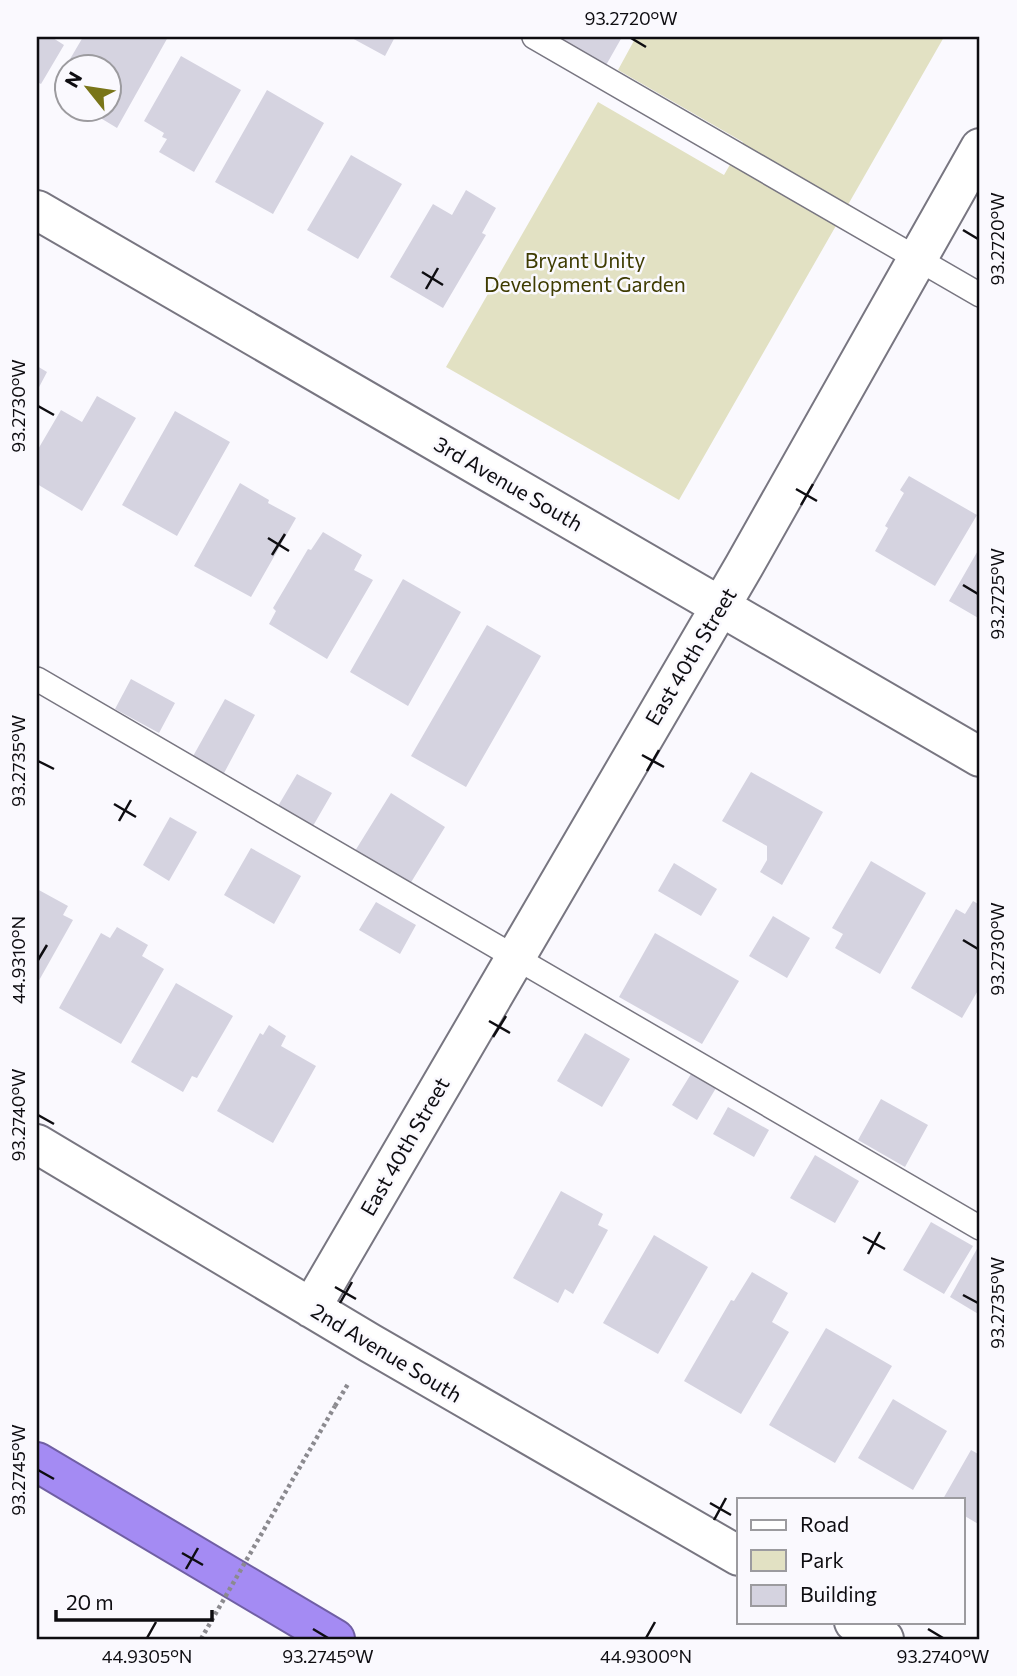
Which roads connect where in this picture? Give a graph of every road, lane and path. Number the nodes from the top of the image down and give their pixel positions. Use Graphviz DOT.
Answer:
graph roads {
  1 [pos="534,37"];
  2 [pos="980,148"];
  3 [pos="37,210"];
  4 [pos="917,258"];
  5 [pos="980,295"];
  6 [pos="720,607"];
  7 [pos="37,679"];
  8 [pos="980,757"];
  9 [pos="514,957"];
  10 [pos="37,1144"];
  11 [pos="980,1228"];
  12 [pos="311,1308"];
  13 [pos="348,1384"];
  14 [pos="37,1462"];
  15 [pos="737,1555"];
  16 [pos="858,1624"];
  17 [pos="201,1639"];
  18 [pos="335,1639"];
  19 [pos="884,1639"];
  1 -- 4 [label="lane"];
  2 -- 4 [label="street, East 40th Street"];
  3 -- 6 [label="street, 3rd Avenue South"];
  4 -- 5 [label="lane"];
  4 -- 6 [label="street, East 40th Street"];
  6 -- 8 [label="street, 3rd Avenue South"];
  6 -- 9 [label="street, East 40th Street"];
  7 -- 9 [label="lane"];
  9 -- 11 [label="lane"];
  9 -- 12 [label="street, East 40th Street"];
  10 -- 12 [label="street, 2nd Avenue South"];
  12 -- 15 [label="street, 2nd Avenue South"];
  13 -- 17 [label="path, bridge"];
  14 -- 18 [label="highway"];
  16 -- 19 [label="street"];
}
